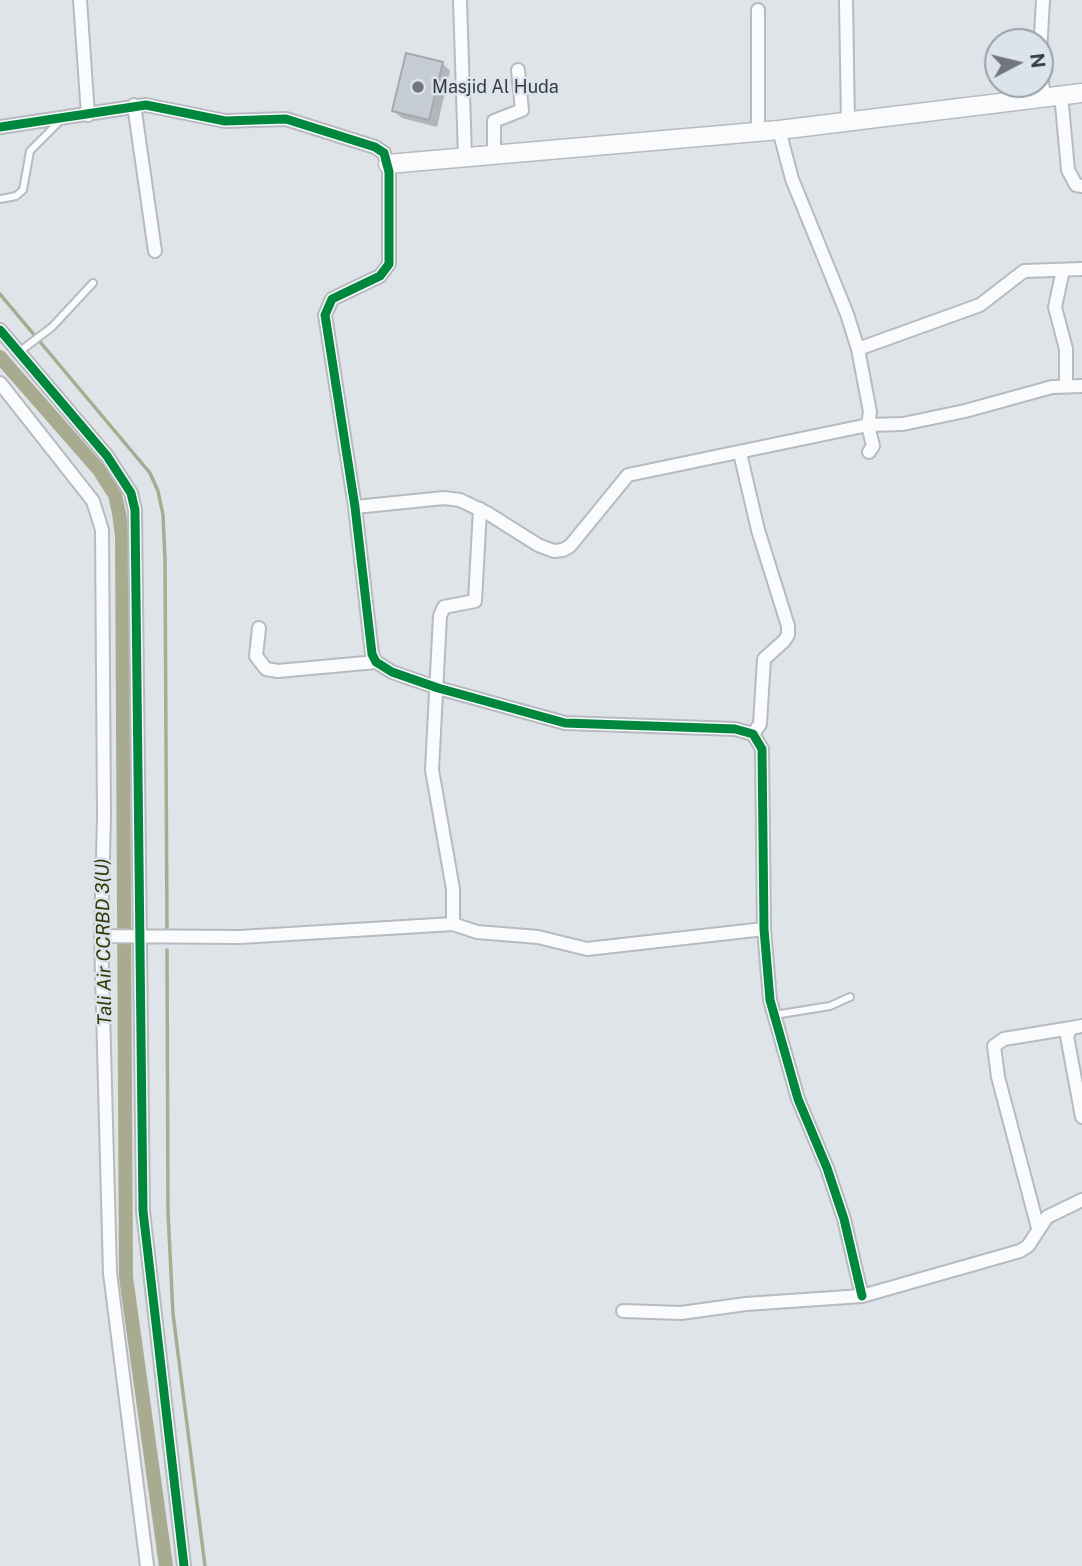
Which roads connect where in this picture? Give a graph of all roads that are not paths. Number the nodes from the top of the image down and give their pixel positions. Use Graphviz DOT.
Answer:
graph roads {
  1 [pos="80,0"];
  2 [pos="460,0"];
  3 [pos="846,0"];
  4 [pos="1043,0"];
  5 [pos="758,10"];
  6 [pos="1041,28"];
  7 [pos="519,70"];
  8 [pos="1082,93"];
  9 [pos="1054,95"];
  10 [pos="1031,98"];
  11 [pos="1054,98"];
  12 [pos="134,105"];
  13 [pos="88,116"];
  14 [pos="61,120"];
  15 [pos="848,123"];
  16 [pos="0,127"];
  17 [pos="779,130"];
  18 [pos="758,131"];
  19 [pos="494,155"];
  20 [pos="465,157"];
  21 [pos="388,163"];
  22 [pos="1082,186"];
  23 [pos="0,199"];
  24 [pos="155,251"];
  25 [pos="1082,269"];
  26 [pos="1063,270"];
  27 [pos="93,283"];
  28 [pos="0,330"];
  29 [pos="858,349"];
  30 [pos="19,352"];
  31 [pos="0,383"];
  32 [pos="1066,385"];
  33 [pos="1082,386"];
  34 [pos="868,425"];
  35 [pos="869,452"];
  36 [pos="740,453"];
  37 [pos="355,507"];
  38 [pos="480,509"];
  39 [pos="259,628"];
  40 [pos="376,662"];
  41 [pos="438,688"];
  42 [pos="753,734"];
  43 [pos="453,923"];
  44 [pos="764,929"];
  45 [pos="106,936"];
  46 [pos="135,936"];
  47 [pos="850,997"];
  48 [pos="774,1015"];
  49 [pos="1077,1027"];
  50 [pos="1082,1117"];
  51 [pos="1082,1200"];
  52 [pos="1038,1228"];
  53 [pos="862,1296"];
  54 [pos="623,1311"];
  55 [pos="147,1566"];
  56 [pos="184,1566"];
  1 -- 13 [label="street"];
  2 -- 20 [label="street"];
  3 -- 15 [label="street"];
  4 -- 6 [label="street"];
  5 -- 18 [label="street"];
  7 -- 19 [label="street"];
  8 -- 9 [label="street"];
  10 -- 15 [label="street"];
  11 -- 22 [label="street"];
  12 -- 13 [label="street"];
  12 -- 21 [label="street"];
  12 -- 24 [label="street"];
  13 -- 14 [label="street"];
  14 -- 16 [label="street"];
  14 -- 23 [label="lane"];
  15 -- 17 [label="street"];
  17 -- 18 [label="street"];
  17 -- 29 [label="street"];
  18 -- 19 [label="street"];
  19 -- 20 [label="street"];
  20 -- 21 [label="street"];
  21 -- 37 [label="street"];
  25 -- 26 [label="street"];
  26 -- 29 [label="street"];
  26 -- 32 [label="street"];
  27 -- 30 [label="lane"];
  28 -- 30 [label="street"];
  29 -- 34 [label="street"];
  30 -- 46 [label="street"];
  31 -- 45 [label="street"];
  32 -- 33 [label="street"];
  32 -- 34 [label="street"];
  34 -- 35 [label="street"];
  34 -- 36 [label="street"];
  36 -- 38 [label="street"];
  36 -- 42 [label="street"];
  37 -- 38 [label="street"];
  37 -- 40 [label="street"];
  38 -- 41 [label="street"];
  39 -- 40 [label="street"];
  40 -- 41 [label="street"];
  41 -- 42 [label="street"];
  41 -- 43 [label="street"];
  42 -- 44 [label="street"];
  43 -- 44 [label="street"];
  43 -- 46 [label="street"];
  44 -- 48 [label="street"];
  45 -- 46 [label="street"];
  45 -- 55 [label="street"];
  46 -- 56 [label="street"];
  47 -- 48 [label="lane"];
  48 -- 53 [label="street"];
  49 -- 50 [label="street"];
  49 -- 52 [label="street"];
  51 -- 52 [label="street"];
  52 -- 53 [label="street"];
  53 -- 54 [label="street"];
}
